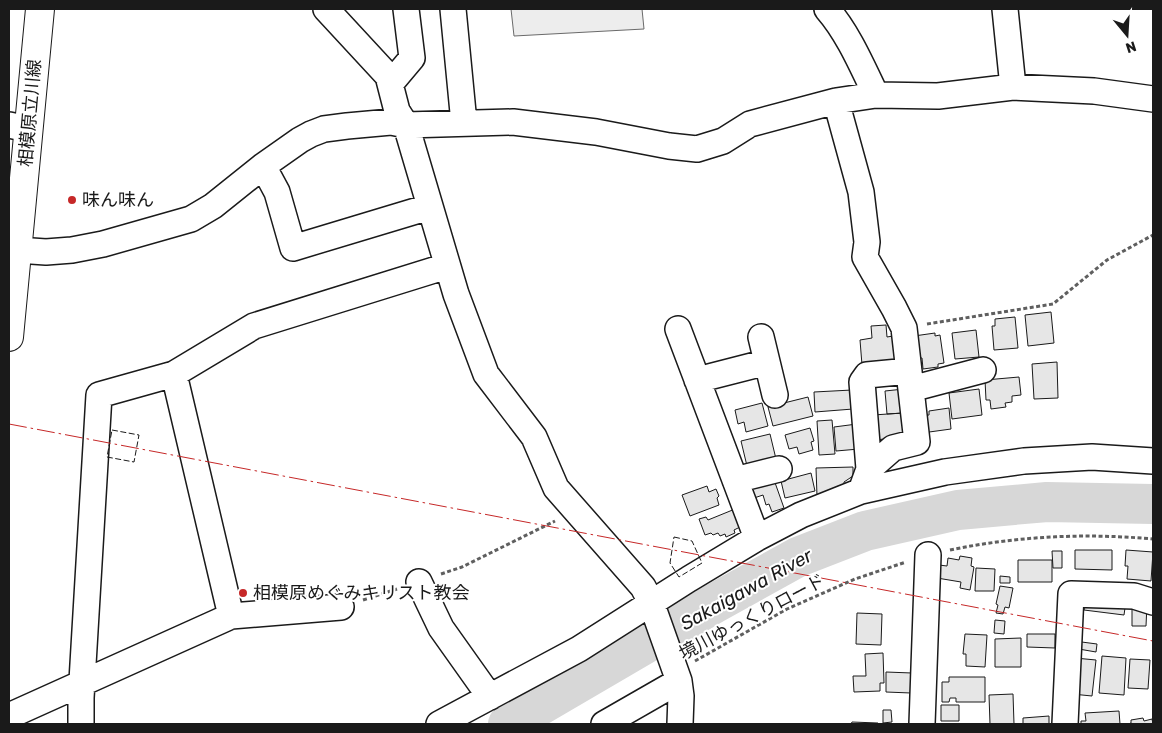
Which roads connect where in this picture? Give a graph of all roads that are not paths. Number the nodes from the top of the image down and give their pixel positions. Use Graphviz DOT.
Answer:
graph roads {
  1 [pos="40,9"];
  2 [pos="326,9"];
  3 [pos="406,9"];
  4 [pos="454,9"];
  5 [pos="826,9"];
  6 [pos="1005,9"];
  7 [pos="391,83"];
  8 [pos="1013,87"];
  9 [pos="876,95"];
  10 [pos="1153,99"];
  11 [pos="836,101"];
  12 [pos="464,123"];
  13 [pos="406,125"];
  14 [pos="18,127"];
  15 [pos="263,166"];
  16 [pos="429,207"];
  17 [pos="447,266"];
  18 [pos="13,267"];
  19 [pos="678,329"];
  20 [pos="9,337"];
  21 [pos="761,337"];
  22 [pos="767,362"];
  23 [pos="983,370"];
  24 [pos="174,374"];
  25 [pos="697,380"];
  26 [pos="910,380"];
  27 [pos="775,395"];
  28 [pos="1153,461"];
  29 [pos="779,469"];
  30 [pos="735,480"];
  31 [pos="865,480"];
  32 [pos="757,538"];
  33 [pos="928,555"];
  34 [pos="418,582"];
  35 [pos="1153,602"];
  36 [pos="653,606"];
  37 [pos="341,607"];
  38 [pos="232,616"];
  39 [pos="677,673"];
  40 [pos="83,682"];
  41 [pos="490,697"];
  42 [pos="9,716"];
  43 [pos="82,724"];
  44 [pos="439,724"];
  45 [pos="604,724"];
  46 [pos="680,724"];
  47 [pos="922,724"];
  48 [pos="1066,724"];
  1 -- 14 [label="main road, 相模原立川線"];
  2 -- 7 [label="street"];
  3 -- 7 [label="street"];
  4 -- 12 [label="street"];
  5 -- 9 [label="street"];
  6 -- 8 [label="street"];
  7 -- 13 [label="street"];
  8 -- 9 [label="street"];
  8 -- 10 [label="street"];
  9 -- 11 [label="street"];
  11 -- 12 [label="street"];
  11 -- 26 [label="street"];
  12 -- 13 [label="street"];
  13 -- 15 [label="street"];
  13 -- 16 [label="street"];
  14 -- 18 [label="main road, 相模原立川線"];
  15 -- 16 [label="street"];
  15 -- 18 [label="street"];
  16 -- 17 [label="street"];
  17 -- 24 [label="street"];
  17 -- 36 [label="street"];
  18 -- 20 [label="main road, 相模原立川線"];
  19 -- 25 [label="street"];
  21 -- 22 [label="street"];
  22 -- 25 [label="street"];
  22 -- 27 [label="street"];
  23 -- 26 [label="street"];
  24 -- 38 [label="street"];
  24 -- 40 [label="street"];
  25 -- 30 [label="street"];
  26 -- 31 [label="street"];
  26 -- 31 [label="street"];
  28 -- 31 [label="street"];
  29 -- 30 [label="street"];
  30 -- 32 [label="street"];
  31 -- 32 [label="street"];
  32 -- 36 [label="street"];
  33 -- 47 [label="street"];
  34 -- 41 [label="street"];
  35 -- 48 [label="street"];
  36 -- 39 [label="street"];
  36 -- 41 [label="street"];
  37 -- 38 [label="street"];
  38 -- 40 [label="street"];
  39 -- 45 [label="street"];
  39 -- 46 [label="street"];
  40 -- 42 [label="street"];
  40 -- 43 [label="street"];
  41 -- 44 [label="street"];
}
